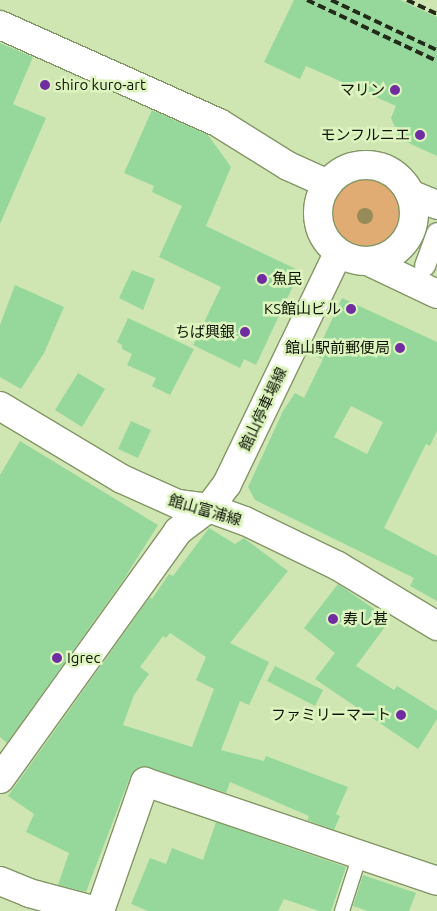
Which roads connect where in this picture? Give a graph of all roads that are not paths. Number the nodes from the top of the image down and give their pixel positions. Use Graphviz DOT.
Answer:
graph roads {
  1 [pos="0,25"];
  2 [pos="328,184"];
  3 [pos="410,194"];
  4 [pos="437,205"];
  5 [pos="437,233"];
  6 [pos="338,253"];
  7 [pos="370,262"];
  8 [pos="425,266"];
  9 [pos="437,294"];
  10 [pos="0,406"];
  11 [pos="209,508"];
  12 [pos="437,626"];
  13 [pos="0,779"];
  14 [pos="360,855"];
  15 [pos="0,881"];
  16 [pos="437,881"];
  17 [pos="96,911"];
  18 [pos="100,911"];
  19 [pos="342,911"];
  1 -- 2 [label="street"];
  2 -- 3 [label="street"];
  2 -- 6 [label="street"];
  3 -- 4 [label="street"];
  3 -- 7 [label="street"];
  5 -- 8 [label="street"];
  6 -- 7 [label="street"];
  6 -- 11 [label="street, 館山停車場線"];
  7 -- 9 [label="street"];
  10 -- 11 [label="street, 館山富浦線"];
  11 -- 12 [label="street, 館山富浦線"];
  11 -- 13 [label="street, 館山停車場線"];
  14 -- 16 [label="street"];
  14 -- 18 [label="street"];
  14 -- 19 [label="lane"];
  15 -- 17 [label="street"];
}
